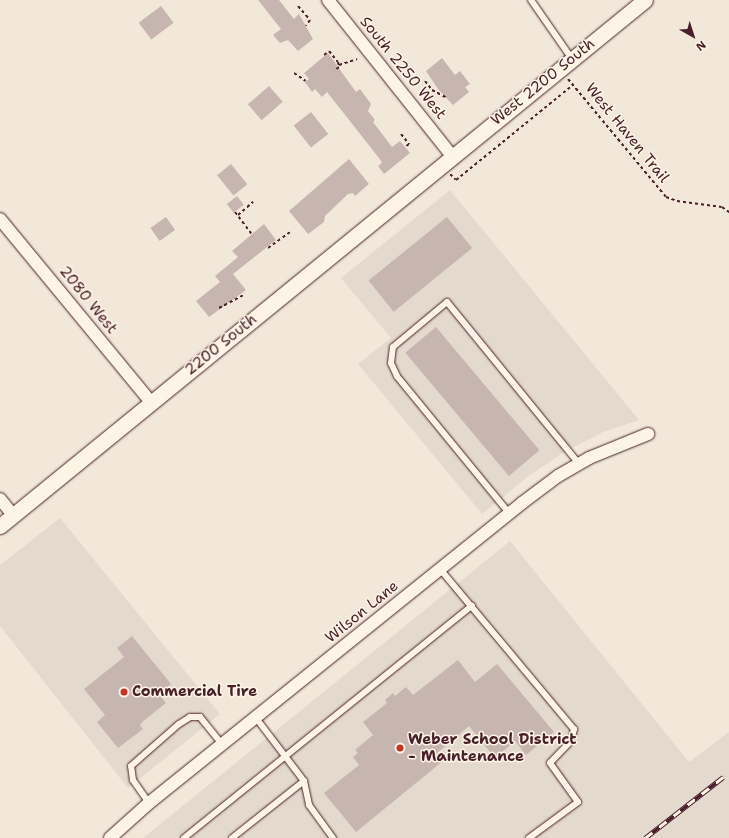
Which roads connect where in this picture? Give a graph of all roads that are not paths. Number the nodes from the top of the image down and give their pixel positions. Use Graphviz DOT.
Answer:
graph roads {
  1 [pos="328,0"];
  2 [pos="531,0"];
  3 [pos="645,0"];
  4 [pos="572,59"];
  5 [pos="447,163"];
  6 [pos="0,219"];
  7 [pos="151,402"];
  8 [pos="648,434"];
  9 [pos="579,464"];
  10 [pos="0,499"];
  11 [pos="509,513"];
  12 [pos="13,515"];
  13 [pos="0,526"];
  14 [pos="440,569"];
  15 [pos="472,606"];
  16 [pos="256,718"];
  17 [pos="222,744"];
  18 [pos="285,756"];
  19 [pos="304,781"];
  20 [pos="149,803"];
  21 [pos="110,838"];
  22 [pos="184,838"];
  23 [pos="232,838"];
  24 [pos="333,838"];
  25 [pos="529,838"];
  1 -- 5 [label="street, South 2250 West"];
  2 -- 4 [label="lane"];
  3 -- 4 [label="street, West 2200 South"];
  4 -- 5 [label="street, West 2200 South"];
  5 -- 7 [label="street, 2200 South"];
  6 -- 7 [label="street, 2080 West"];
  7 -- 12 [label="street, 2200 South"];
  8 -- 9 [label="street, Wilson Lane"];
  9 -- 11 [label="street, Wilson Lane"];
  9 -- 11 [label="lane"];
  10 -- 12 [label="street"];
  11 -- 14 [label="street, Wilson Lane"];
  12 -- 13 [label="street, 2200 South"];
  14 -- 15 [label="lane"];
  14 -- 16 [label="street, Wilson Lane"];
  15 -- 18 [label="lane"];
  15 -- 25 [label="lane"];
  16 -- 17 [label="street, Wilson Lane"];
  16 -- 18 [label="lane"];
  17 -- 20 [label="street, Wilson Lane"];
  17 -- 20 [label="lane"];
  18 -- 19 [label="lane"];
  18 -- 22 [label="lane"];
  19 -- 23 [label="lane"];
  19 -- 24 [label="lane"];
  20 -- 21 [label="street, Wilson Lane"];
}
